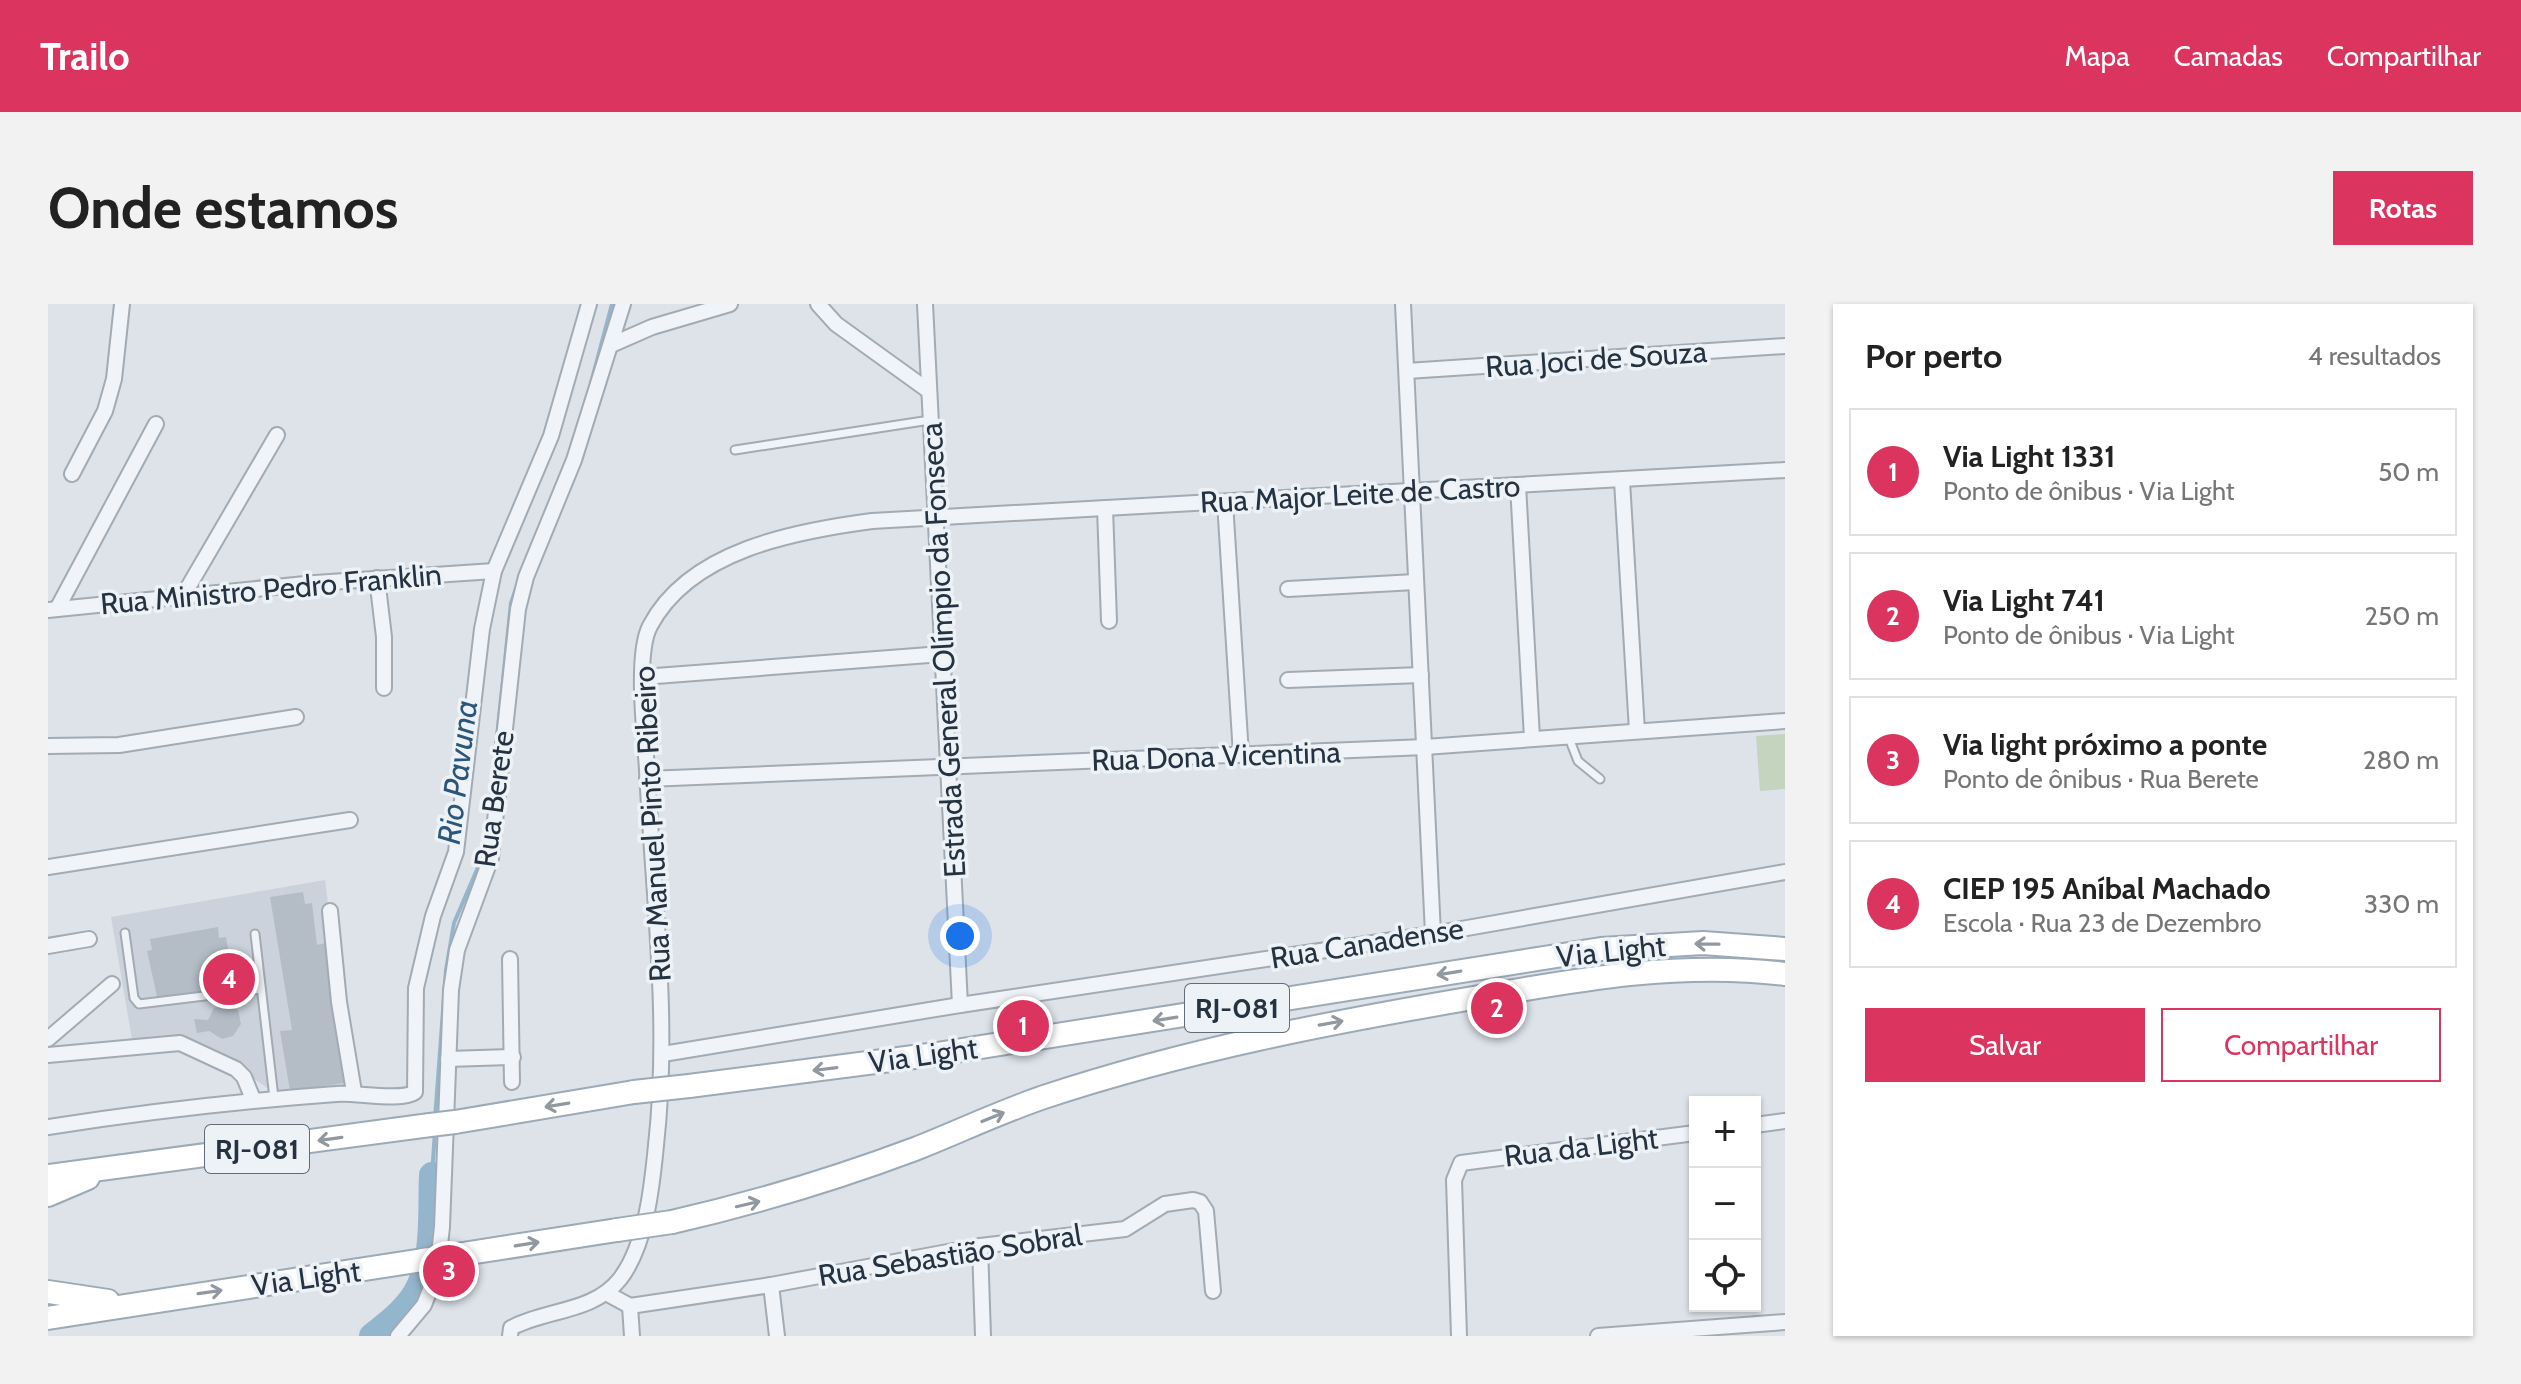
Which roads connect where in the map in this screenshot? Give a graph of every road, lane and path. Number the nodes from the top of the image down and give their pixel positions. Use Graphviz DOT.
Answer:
graph roads {
  1 [pos="122,304"];
  2 [pos="589,304"];
  3 [pos="623,304"];
  4 [pos="730,304"];
  5 [pos="818,304"];
  6 [pos="925,304"];
  7 [pos="1403,304"];
  8 [pos="611,345"];
  9 [pos="1785,346"];
  10 [pos="1407,371"];
  11 [pos="929,391"];
  12 [pos="930,420"];
  13 [pos="156,424"];
  14 [pos="277,435"];
  15 [pos="735,450"];
  16 [pos="1785,470"];
  17 [pos="72,474"];
  18 [pos="1622,481"];
  19 [pos="1518,485"];
  20 [pos="1412,491"];
  21 [pos="1225,502"];
  22 [pos="1105,508"];
  23 [pos="936,518"];
  24 [pos="494,571"];
  25 [pos="377,578"];
  26 [pos="1415,582"];
  27 [pos="1288,589"];
  28 [pos="183,596"];
  29 [pos="53,610"];
  30 [pos="1109,621"];
  31 [pos="942,654"];
  32 [pos="1421,675"];
  33 [pos="643,677"];
  34 [pos="1288,680"];
  35 [pos="384,688"];
  36 [pos="296,717"];
  37 [pos="1785,721"];
  38 [pos="1637,731"];
  39 [pos="1569,735"];
  40 [pos="1532,738"];
  41 [pos="48,746"];
  42 [pos="1425,747"];
  43 [pos="1241,755"];
  44 [pos="951,766"];
  45 [pos="647,779"];
  46 [pos="1600,779"];
  47 [pos="350,820"];
  48 [pos="48,867"];
  49 [pos="1785,872"];
  50 [pos="330,911"];
  51 [pos="125,933"];
  52 [pos="255,934"];
  53 [pos="1433,934"];
  54 [pos="89,939"];
  55 [pos="48,946"];
  56 [pos="1785,949"];
  57 [pos="510,959"];
  58 [pos="1785,974"];
  59 [pos="112,984"];
  60 [pos="261,989"];
  61 [pos="960,1005"];
  62 [pos="48,1039"];
  63 [pos="663,1054"];
  64 [pos="48,1055"];
  65 [pos="513,1057"];
  66 [pos="448,1059"];
  67 [pos="512,1082"];
  68 [pos="354,1092"];
  69 [pos="274,1098"];
  70 [pos="253,1099"];
  71 [pos="1785,1121"];
  72 [pos="1761,1124"];
  73 [pos="48,1127"];
  74 [pos="1689,1134"];
  75 [pos="107,1169"];
  76 [pos="48,1176"];
  77 [pos="48,1195"];
  78 [pos="980,1246"];
  79 [pos="771,1285"];
  80 [pos="1213,1291"];
  81 [pos="48,1292"];
  82 [pos="606,1293"];
  83 [pos="133,1304"];
  84 [pos="630,1306"];
  85 [pos="48,1318"];
  86 [pos="1785,1322"];
  87 [pos="398,1336"];
  88 [pos="510,1336"];
  89 [pos="632,1336"];
  90 [pos="777,1336"];
  91 [pos="983,1336"];
  92 [pos="1459,1336"];
  93 [pos="1598,1336"];
  1 -- 17 [label="street"];
  2 -- 24 [label="street, Rua Berete"];
  3 -- 8 [label="street, Rua Berete"];
  4 -- 8 [label="street"];
  5 -- 11 [label="street, Estrada General Olímpio da Fonseca"];
  6 -- 11 [label="street, Estrada General Olímpio da Fonseca"];
  7 -- 10 [label="street"];
  8 -- 66 [label="street, Rua Berete"];
  9 -- 10 [label="street, Rua Joci de Souza"];
  10 -- 20 [label="street"];
  11 -- 12 [label="street, Estrada General Olímpio da Fonseca"];
  12 -- 15 [label="lane"];
  12 -- 23 [label="street, Estrada General Olímpio da Fonseca"];
  13 -- 29 [label="street"];
  14 -- 28 [label="street"];
  16 -- 18 [label="street, Rua Major Leite de Castro"];
  18 -- 19 [label="street, Rua Major Leite de Castro"];
  18 -- 38 [label="street"];
  19 -- 20 [label="street, Rua Major Leite de Castro"];
  19 -- 40 [label="street"];
  20 -- 21 [label="street, Rua Major Leite de Castro"];
  20 -- 26 [label="street"];
  21 -- 22 [label="street, Rua Major Leite de Castro"];
  21 -- 43 [label="street"];
  22 -- 23 [label="street, Rua Major Leite de Castro"];
  22 -- 30 [label="street"];
  23 -- 31 [label="street, Estrada General Olímpio da Fonseca"];
  23 -- 33 [label="street, Rua Manuel Pinto Ribeiro"];
  24 -- 25 [label="street, Rua Ministro Pedro Franklin"];
  24 -- 68 [label="street, Rua Berete"];
  25 -- 28 [label="street, Rua Ministro Pedro Franklin"];
  25 -- 35 [label="street"];
  26 -- 27 [label="street"];
  26 -- 32 [label="street"];
  28 -- 29 [label="street, Rua Ministro Pedro Franklin"];
  31 -- 33 [label="street"];
  31 -- 44 [label="street, Estrada General Olímpio da Fonseca"];
  32 -- 34 [label="street"];
  32 -- 42 [label="street"];
  33 -- 45 [label="street, Rua Manuel Pinto Ribeiro"];
  36 -- 41 [label="street"];
  37 -- 38 [label="street, Rua Dona Vicentina"];
  38 -- 39 [label="street, Rua Dona Vicentina"];
  39 -- 40 [label="street, Rua Dona Vicentina"];
  39 -- 46 [label="lane"];
  40 -- 42 [label="street, Rua Dona Vicentina"];
  42 -- 43 [label="street, Rua Dona Vicentina"];
  42 -- 53 [label="street"];
  43 -- 44 [label="street, Rua Dona Vicentina"];
  44 -- 45 [label="street, Rua Dona Vicentina"];
  44 -- 61 [label="street, Estrada General Olímpio da Fonseca"];
  45 -- 63 [label="street, Rua Manuel Pinto Ribeiro"];
  47 -- 48 [label="street"];
  49 -- 53 [label="street, Rua Canadense"];
  50 -- 68 [label="street"];
  51 -- 60 [label="lane"];
  52 -- 60 [label="lane"];
  53 -- 61 [label="street, Rua Canadense"];
  54 -- 55 [label="street"];
  56 -- 75 [label="main road, Via Light / RJ-081, one-way, bridge"];
  57 -- 65 [label="street"];
  83 -- 58 [label="main road, Via Light / RJ-081, one-way, bridge"];
  59 -- 62 [label="street"];
  60 -- 69 [label="lane"];
  61 -- 63 [label="street, Rua Canadense"];
  63 -- 82 [label="street, Rua Manuel Pinto Ribeiro"];
  64 -- 70 [label="street"];
  65 -- 66 [label="street"];
  65 -- 67 [label="street"];
  66 -- 87 [label="street, Rua Berete"];
  68 -- 69 [label="street"];
  69 -- 70 [label="street"];
  70 -- 73 [label="street"];
  71 -- 72 [label="street"];
  74 -- 92 [label="street, Rua da Light"];
  75 -- 76 [label="main road, Via Light"];
  75 -- 77 [label="main road, RJ-081"];
  78 -- 79 [label="street, Rua Sebastião Sobral"];
  78 -- 80 [label="street, Rua Sebastião Sobral"];
  78 -- 91 [label="street"];
  79 -- 84 [label="street, Rua Sebastião Sobral"];
  79 -- 90 [label="street"];
  81 -- 83 [label="main road"];
  82 -- 84 [label="street"];
  82 -- 88 [label="street"];
  83 -- 85 [label="main road, RJ-081"];
  84 -- 89 [label="street"];
  86 -- 93 [label="street"];
}
